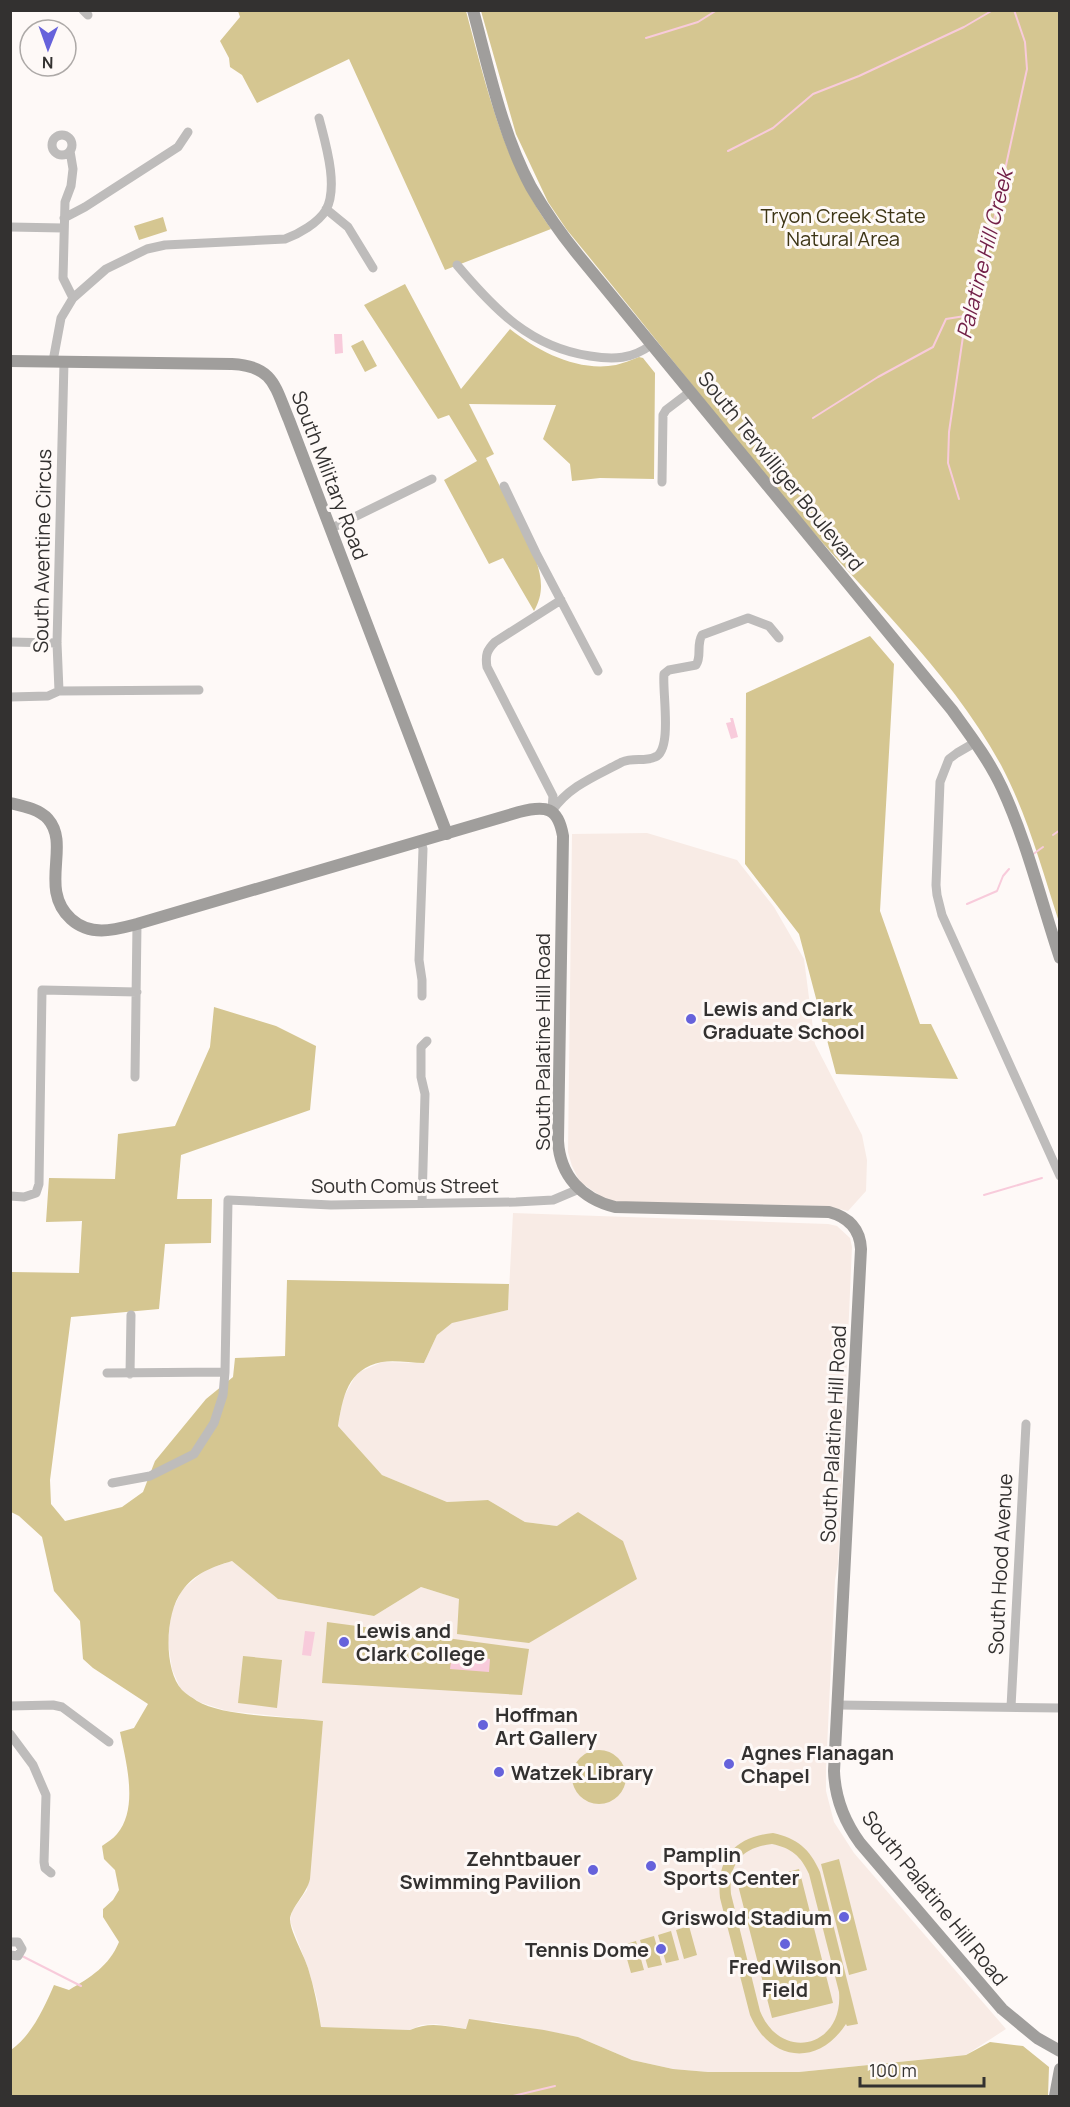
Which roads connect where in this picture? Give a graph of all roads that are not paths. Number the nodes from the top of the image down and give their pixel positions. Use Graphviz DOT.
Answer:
graph roads {
  1 [pos="473,10"];
  2 [pos="319,118"];
  3 [pos="189,132"];
  4 [pos="70,151"];
  5 [pos="326,209"];
  6 [pos="64,223"];
  7 [pos="10,227"];
  8 [pos="457,265"];
  9 [pos="373,268"];
  10 [pos="73,298"];
  11 [pos="651,345"];
  12 [pos="10,361"];
  13 [pos="58,361"];
  14 [pos="691,391"];
  15 [pos="432,479"];
  16 [pos="662,482"];
  17 [pos="504,486"];
  18 [pos="330,529"];
  19 [pos="561,600"];
  20 [pos="779,638"];
  21 [pos="10,642"];
  22 [pos="57,644"];
  23 [pos="598,671"];
  24 [pos="199,690"];
  25 [pos="59,692"];
  26 [pos="10,697"];
  27 [pos="976,742"];
  28 [pos="10,803"];
  29 [pos="552,811"];
  30 [pos="447,834"];
  31 [pos="421,842"];
  32 [pos="137,924"];
  33 [pos="1059,958"];
  34 [pos="137,992"];
  35 [pos="422,996"];
  36 [pos="427,1041"];
  37 [pos="135,1077"];
  38 [pos="1059,1176"];
  39 [pos="579,1189"];
  40 [pos="10,1196"];
  41 [pos="422,1203"];
  42 [pos="130,1315"];
  43 [pos="225,1372"];
  44 [pos="107,1374"];
  45 [pos="130,1374"];
  46 [pos="1026,1424"];
  47 [pos="112,1483"];
  48 [pos="838,1705"];
  49 [pos="10,1706"];
  50 [pos="1011,1707"];
  51 [pos="1059,1708"];
  52 [pos="10,1734"];
  53 [pos="109,1742"];
  54 [pos="51,1873"];
  55 [pos="10,1942"];
  56 [pos="10,1955"];
  57 [pos="1059,2051"];
  58 [pos="1059,2069"];
  59 [pos="1055,2097"];
  1 -- 11 [label="street, South Terwilliger Boulevard"];
  2 -- 5 [label="street"];
  3 -- 6 [label="street"];
  4 -- 6 [label="street"];
  5 -- 9 [label="street"];
  5 -- 10 [label="street"];
  6 -- 7 [label="street"];
  6 -- 10 [label="street"];
  8 -- 11 [label="street"];
  10 -- 13 [label="street, South Aventine Circus"];
  11 -- 14 [label="street, South Terwilliger Boulevard"];
  12 -- 13 [label="street, South Military Road"];
  13 -- 18 [label="street, South Military Road"];
  13 -- 22 [label="street, South Aventine Circus"];
  14 -- 16 [label="street"];
  14 -- 27 [label="street, South Terwilliger Boulevard"];
  15 -- 18 [label="street"];
  17 -- 19 [label="street"];
  18 -- 30 [label="street, South Military Road"];
  19 -- 23 [label="street"];
  19 -- 29 [label="street"];
  20 -- 29 [label="street"];
  21 -- 22 [label="street"];
  22 -- 25 [label="street, South Aventine Circus"];
  24 -- 25 [label="street"];
  25 -- 26 [label="street"];
  27 -- 33 [label="street, South Terwilliger Boulevard"];
  27 -- 38 [label="street"];
  28 -- 32 [label="street"];
  29 -- 30 [label="street"];
  29 -- 39 [label="street, South Palatine Hill Road"];
  30 -- 31 [label="street"];
  31 -- 32 [label="street"];
  31 -- 35 [label="street"];
  32 -- 34 [label="street"];
  34 -- 37 [label="street"];
  34 -- 40 [label="street"];
  36 -- 41 [label="street"];
  39 -- 41 [label="street, South Comus Street"];
  39 -- 48 [label="street, South Palatine Hill Road"];
  41 -- 43 [label="street, South Comus Street"];
  42 -- 45 [label="street"];
  43 -- 45 [label="street"];
  43 -- 47 [label="street"];
  44 -- 45 [label="street"];
  46 -- 50 [label="street, South Hood Avenue"];
  48 -- 50 [label="street"];
  48 -- 57 [label="street, South Palatine Hill Road"];
  49 -- 53 [label="street"];
  50 -- 51 [label="street"];
  52 -- 54 [label="street"];
  55 -- 56 [label="street"];
  58 -- 59 [label="street"];
}
